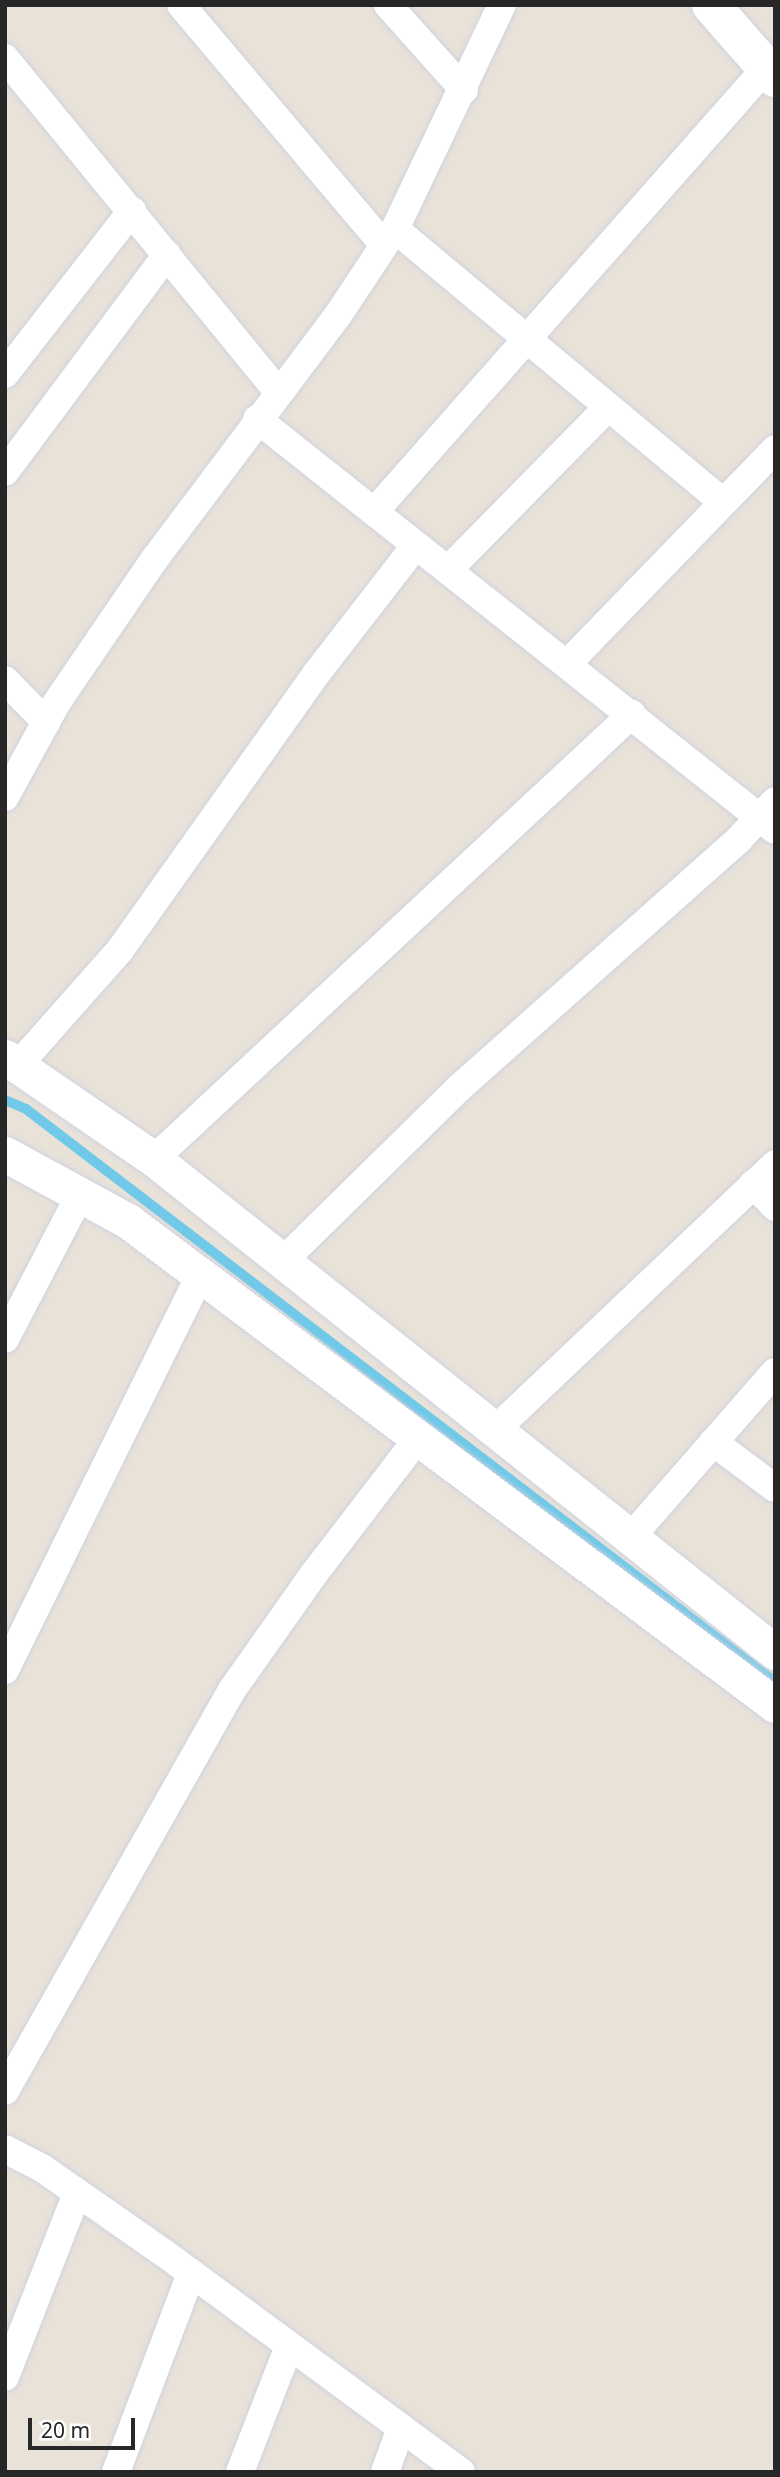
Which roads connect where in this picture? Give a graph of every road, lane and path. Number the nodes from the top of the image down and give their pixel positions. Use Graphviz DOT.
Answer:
graph roads {
  1 [pos="181,5"];
  2 [pos="388,5"];
  3 [pos="502,5"];
  4 [pos="711,5"];
  5 [pos="5,58"];
  6 [pos="770,73"];
  7 [pos="464,90"];
  8 [pos="132,211"];
  9 [pos="389,237"];
  10 [pos="167,255"];
  11 [pos="527,340"];
  12 [pos="5,374"];
  13 [pos="278,392"];
  14 [pos="608,407"];
  15 [pos="257,419"];
  16 [pos="775,449"];
  17 [pos="5,472"];
  18 [pos="723,502"];
  19 [pos="374,512"];
  20 [pos="416,545"];
  21 [pos="448,570"];
  22 [pos="568,664"];
  23 [pos="5,680"];
  24 [pos="632,714"];
  25 [pos="46,722"];
  26 [pos="5,796"];
  27 [pos="770,815"];
  28 [pos="12,1060"];
  29 [pos="5,1154"];
  30 [pos="154,1159"];
  31 [pos="775,1164"];
  32 [pos="753,1184"];
  33 [pos="79,1195"];
  34 [pos="775,1207"];
  35 [pos="284,1260"];
  36 [pos="201,1275"];
  37 [pos="5,1339"];
  38 [pos="775,1372"];
  39 [pos="494,1431"];
  40 [pos="418,1438"];
  41 [pos="713,1442"];
  42 [pos="775,1488"];
  43 [pos="630,1538"];
  44 [pos="775,1652"];
  45 [pos="5,1670"];
  46 [pos="775,1705"];
  47 [pos="5,2091"];
  48 [pos="5,2149"];
  49 [pos="77,2193"];
  50 [pos="191,2273"];
  51 [pos="289,2346"];
  52 [pos="5,2377"];
  53 [pos="401,2428"];
  54 [pos="116,2472"];
  55 [pos="240,2472"];
  56 [pos="385,2472"];
  57 [pos="461,2472"];
  1 -- 9 [label="street"];
  2 -- 7 [label="street"];
  3 -- 7 [label="street"];
  4 -- 6 [label="main road"];
  5 -- 8 [label="street"];
  6 -- 11 [label="street"];
  7 -- 9 [label="street"];
  8 -- 10 [label="street"];
  8 -- 12 [label="street"];
  9 -- 11 [label="street"];
  9 -- 13 [label="street"];
  10 -- 13 [label="street"];
  10 -- 17 [label="street"];
  11 -- 14 [label="street"];
  11 -- 19 [label="street"];
  13 -- 15 [label="street"];
  14 -- 18 [label="street"];
  14 -- 21 [label="street"];
  15 -- 19 [label="street"];
  15 -- 25 [label="street"];
  16 -- 18 [label="street"];
  18 -- 22 [label="street"];
  19 -- 20 [label="street"];
  20 -- 21 [label="street"];
  20 -- 28 [label="street"];
  21 -- 22 [label="street"];
  22 -- 24 [label="street"];
  23 -- 25 [label="street"];
  24 -- 27 [label="street"];
  24 -- 30 [label="street"];
  25 -- 26 [label="street"];
  27 -- 35 [label="street"];
  28 -- 30 [label="street"];
  29 -- 33 [label="street"];
  30 -- 35 [label="street"];
  31 -- 32 [label="street"];
  32 -- 34 [label="street"];
  32 -- 39 [label="street"];
  33 -- 36 [label="street"];
  33 -- 37 [label="street"];
  35 -- 39 [label="street"];
  36 -- 40 [label="street"];
  36 -- 45 [label="street"];
  38 -- 41 [label="street"];
  39 -- 43 [label="street"];
  40 -- 46 [label="street"];
  40 -- 47 [label="street"];
  41 -- 42 [label="street"];
  41 -- 43 [label="street"];
  43 -- 44 [label="street"];
  48 -- 49 [label="street"];
  49 -- 50 [label="street"];
  49 -- 52 [label="street"];
  50 -- 51 [label="street"];
  50 -- 54 [label="street"];
  51 -- 53 [label="street"];
  51 -- 55 [label="street"];
  53 -- 56 [label="street"];
  53 -- 57 [label="street"];
}
